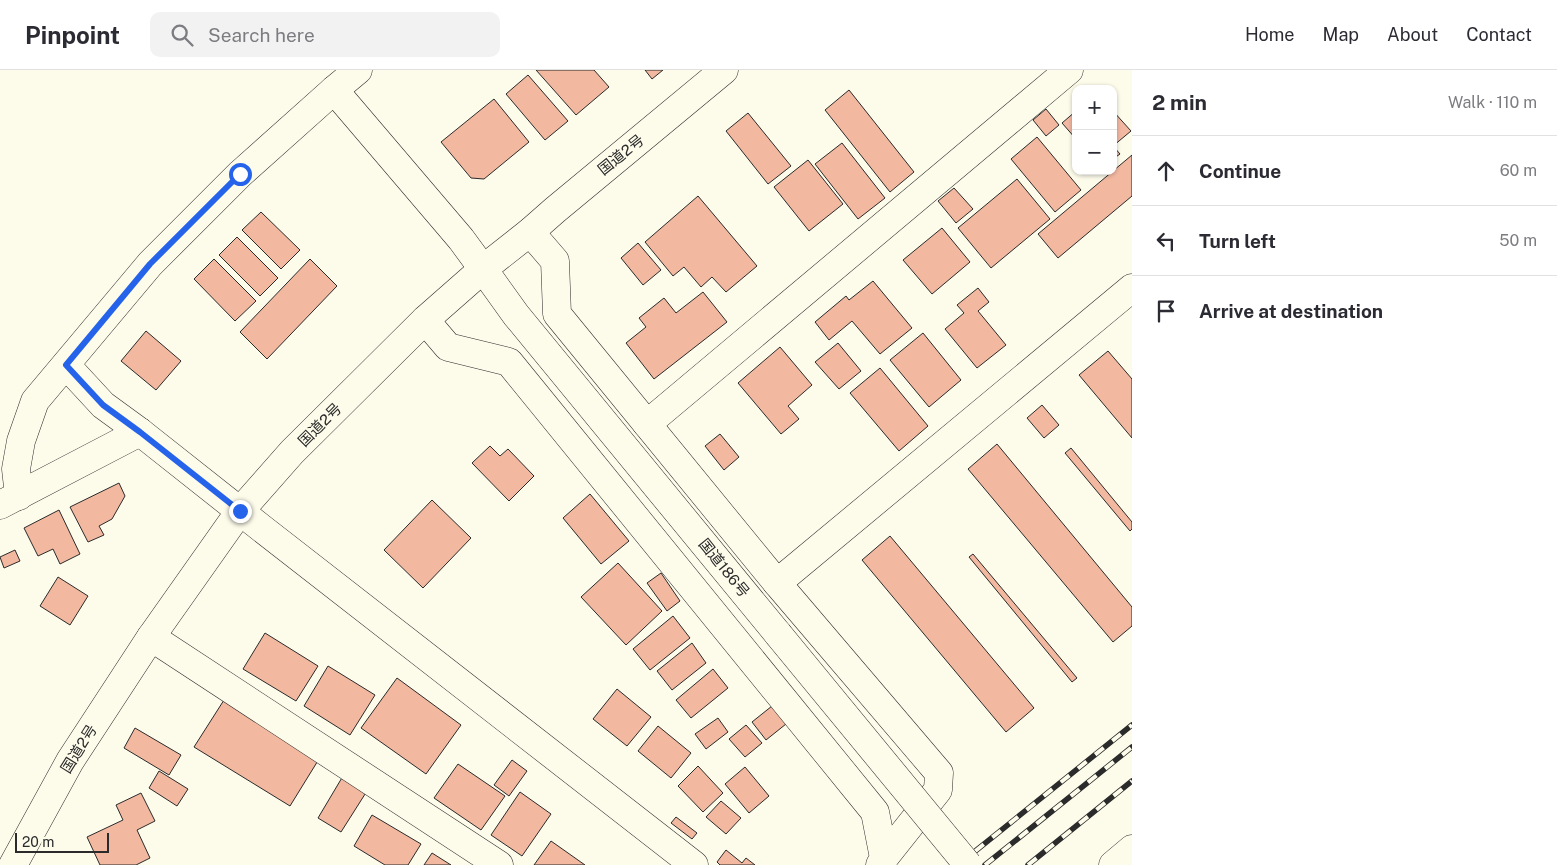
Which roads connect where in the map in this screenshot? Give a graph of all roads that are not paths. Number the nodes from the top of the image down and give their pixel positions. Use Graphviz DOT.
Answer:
graph roads {
  1 [pos="358,70"];
  2 [pos="724,70"];
  3 [pos="1069,70"];
  4 [pos="334,90"];
  5 [pos="530,232"];
  6 [pos="483,269"];
  7 [pos="1132,288"];
  8 [pos="425,320"];
  9 [pos="66,365"];
  10 [pos="647,424"];
  11 [pos="140,432"];
  12 [pos="10,441"];
  13 [pos="10,500"];
  14 [pos="240,511"];
  15 [pos="778,583"];
  16 [pos="151,637"];
  17 [pos="1132,850"];
  18 [pos="882,861"];
  19 [pos="13,865"];
  20 [pos="499,865"];
  21 [pos="694,865"];
  22 [pos="968,865"];
  23 [pos="1113,865"];
  1 -- 4 [label="main road"];
  2 -- 5 [label="main road, 国道2号"];
  3 -- 10 [label="main road"];
  4 -- 6 [label="main road, 国道186号"];
  4 -- 9 [label="main road"];
  5 -- 6 [label="main road, 国道2号"];
  5 -- 10 [label="main road"];
  6 -- 8 [label="main road, 国道2号"];
  6 -- 22 [label="main road, 国道186号, bridge"];
  7 -- 15 [label="main road"];
  8 -- 14 [label="main road, 国道2号"];
  8 -- 18 [label="main road"];
  9 -- 11 [label="main road"];
  9 -- 12 [label="main road"];
  10 -- 15 [label="main road"];
  11 -- 13 [label="main road"];
  11 -- 14 [label="main road"];
  12 -- 13 [label="main road"];
  14 -- 16 [label="main road, 国道2号"];
  14 -- 21 [label="main road"];
  15 -- 18 [label="main road"];
  16 -- 19 [label="main road, 国道2号"];
  16 -- 20 [label="main road"];
  17 -- 23 [label="main road"];
}
